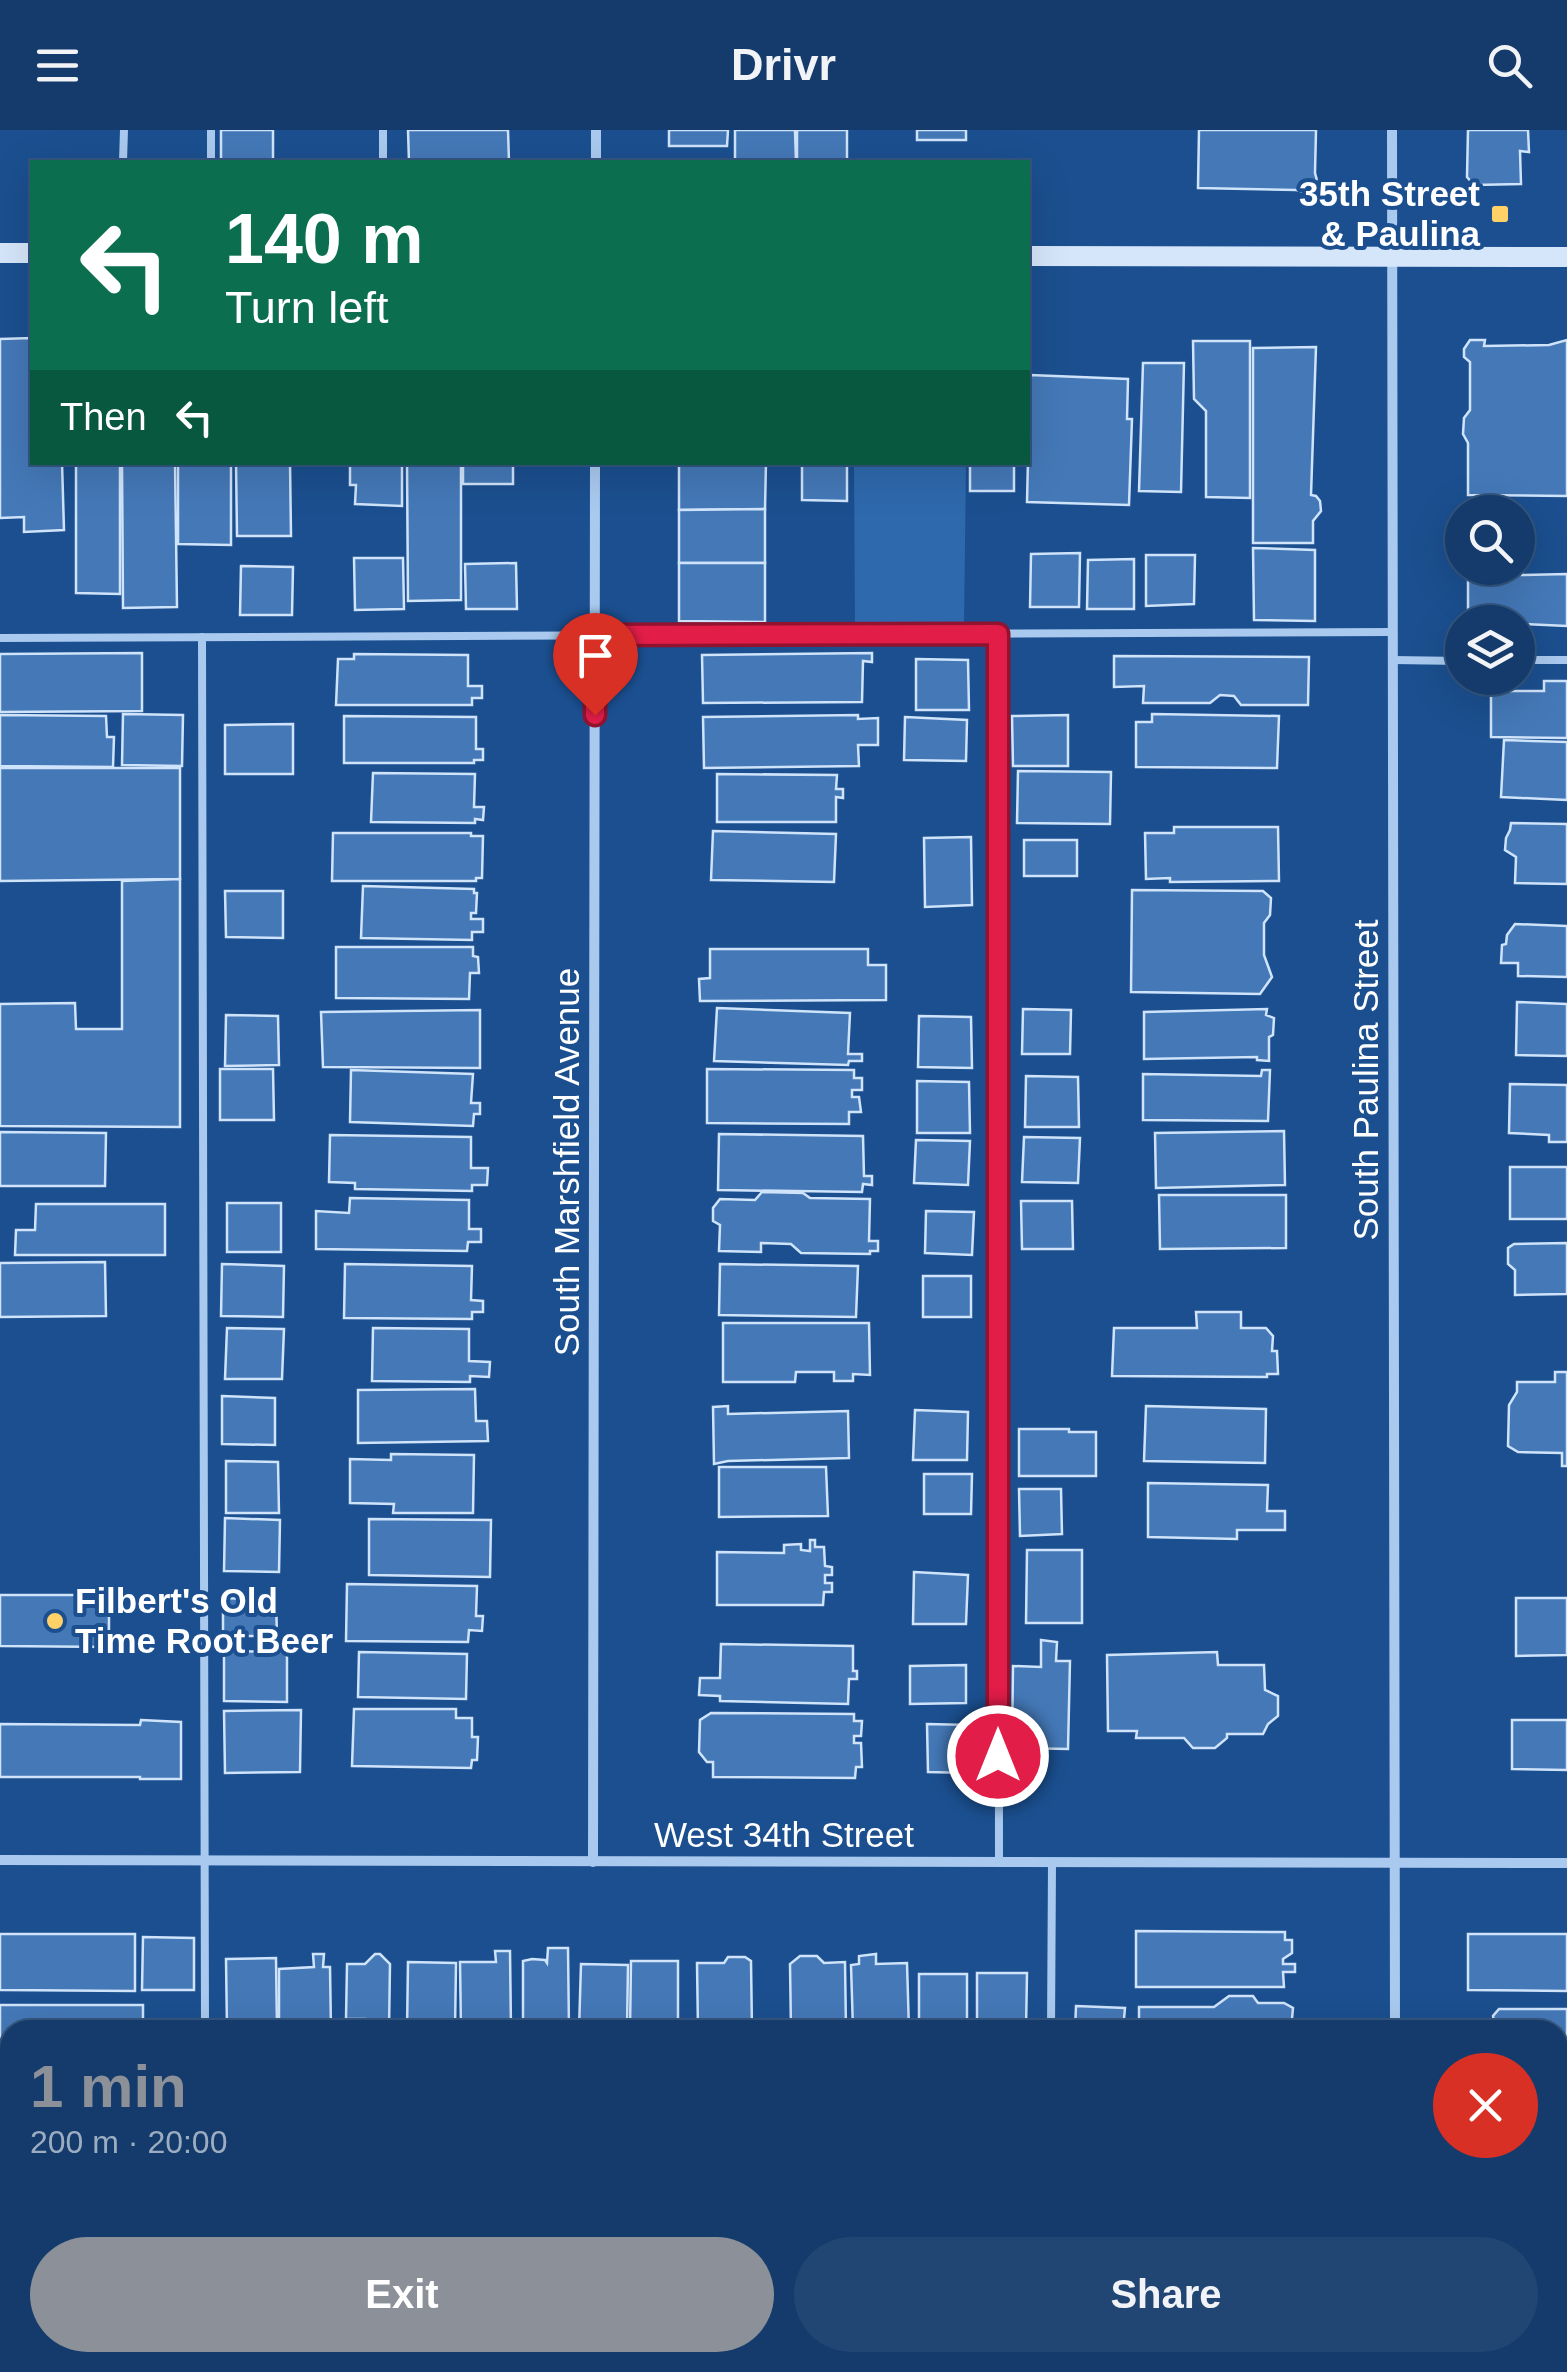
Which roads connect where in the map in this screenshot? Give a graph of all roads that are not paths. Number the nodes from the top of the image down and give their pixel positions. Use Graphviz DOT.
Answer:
graph roads {
  1 [pos="124,130"];
  2 [pos="211,130"];
  3 [pos="383,130"];
  4 [pos="596,130"];
  5 [pos="1392,130"];
  6 [pos="123,160"];
  7 [pos="211,160"];
  8 [pos="383,160"];
  9 [pos="596,160"];
  10 [pos="0,254"];
  11 [pos="30,254"];
  12 [pos="1030,256"];
  13 [pos="1392,257"];
  14 [pos="1567,258"];
  15 [pos="596,465"];
  16 [pos="1393,632"];
  17 [pos="998,634"];
  18 [pos="595,635"];
  19 [pos="202,637"];
  20 [pos="0,638"];
  21 [pos="1393,660"];
  22 [pos="1445,660"];
  23 [pos="1535,660"];
  24 [pos="1567,660"];
  25 [pos="0,1860"];
  26 [pos="205,1861"];
  27 [pos="593,1862"];
  28 [pos="998,1863"];
  29 [pos="1052,1863"];
  30 [pos="1567,1863"];
  31 [pos="1394,1864"];
  32 [pos="206,2020"];
  33 [pos="1051,2020"];
  34 [pos="1395,2020"];
  1 -- 6 [label="lane"];
  2 -- 7 [label="lane"];
  3 -- 8 [label="lane"];
  4 -- 9 [label="street"];
  5 -- 13 [label="street, South Paulina Street"];
  10 -- 11 [label="main road"];
  12 -- 13 [label="main road"];
  13 -- 14 [label="main road"];
  13 -- 16 [label="street, South Paulina Street"];
  15 -- 18 [label="street, South Marshfield Avenue"];
  16 -- 17 [label="lane"];
  16 -- 21 [label="street, South Paulina Street"];
  17 -- 18 [label="lane"];
  17 -- 28 [label="lane"];
  18 -- 19 [label="lane"];
  18 -- 27 [label="street, South Marshfield Avenue"];
  19 -- 20 [label="lane"];
  19 -- 26 [label="lane"];
  21 -- 22 [label="lane"];
  21 -- 31 [label="street, South Paulina Street"];
  23 -- 24 [label="lane"];
  25 -- 26 [label="street, West 34th Street"];
  26 -- 27 [label="street, West 34th Street"];
  26 -- 32 [label="lane"];
  27 -- 28 [label="street, West 34th Street"];
  28 -- 29 [label="street, West 34th Street"];
  29 -- 31 [label="street, West 34th Street"];
  29 -- 33 [label="lane"];
  30 -- 31 [label="street, West 34th Street"];
  31 -- 34 [label="street, South Paulina Street"];
}
